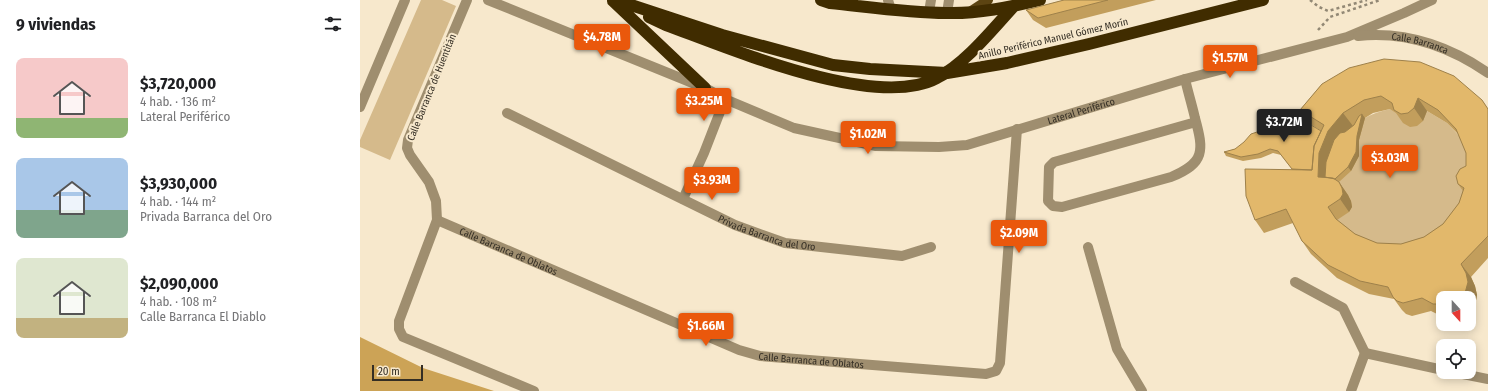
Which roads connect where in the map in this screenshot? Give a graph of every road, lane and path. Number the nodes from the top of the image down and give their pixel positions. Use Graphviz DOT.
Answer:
graph roads {
  1 [pos="405,0"];
  2 [pos="467,0"];
  3 [pos="488,0"];
  4 [pos="614,0"];
  5 [pos="821,0"];
  6 [pos="931,0"];
  7 [pos="949,0"];
  8 [pos="988,0"];
  9 [pos="1040,0"];
  10 [pos="1263,0"];
  11 [pos="1310,0"];
  12 [pos="1367,0"];
  13 [pos="1380,0"];
  14 [pos="1432,0"];
  15 [pos="1018,3"];
  16 [pos="890,5"];
  17 [pos="929,12"];
  18 [pos="970,12"];
  19 [pos="947,13"];
  20 [pos="1346,37"];
  21 [pos="1320,44"];
  22 [pos="947,73"];
  23 [pos="1488,73"];
  24 [pos="1185,79"];
  25 [pos="705,88"];
  26 [pos="724,99"];
  27 [pos="360,107"];
  28 [pos="506,113"];
  29 [pos="1196,122"];
  30 [pos="1018,129"];
  31 [pos="683,199"];
  32 [pos="437,220"];
  33 [pos="931,247"];
  34 [pos="1088,247"];
  35 [pos="1295,282"];
  36 [pos="1365,354"];
  37 [pos="1436,369"];
  38 [pos="1476,377"];
  39 [pos="1488,380"];
  40 [pos="534,391"];
  41 [pos="1142,391"];
  42 [pos="1351,391"];
  1 -- 27 [label="street"];
  2 -- 32 [label="street, Calle Barranca de Huentitán"];
  3 -- 25 [label="street, Lateral Periférico"];
  4 -- 22 [label="highway, Anillo Periférico Manuel Gómez Morín"];
  4 -- 22 [label="highway"];
  4 -- 25 [label="highway"];
  5 -- 16 [label="highway"];
  6 -- 17 [label="street"];
  7 -- 19 [label="street"];
  8 -- 18 [label="main road"];
  9 -- 15 [label="highway"];
  10 -- 22 [label="highway, Anillo Periférico Manuel Gómez Morín"];
  11 -- 12 [label="path"];
  13 -- 21 [label="path"];
  14 -- 20 [label="street, Lateral Periférico"];
  15 -- 18 [label="highway"];
  15 -- 22 [label="highway"];
  16 -- 17 [label="highway"];
  17 -- 19 [label="highway"];
  18 -- 19 [label="highway"];
  20 -- 21 [label="street, Lateral Periférico"];
  20 -- 23 [label="street, Calle Barranca"];
  21 -- 24 [label="street, Lateral Periférico"];
  24 -- 29 [label="street"];
  24 -- 30 [label="street, Lateral Periférico"];
  25 -- 26 [label="street, Lateral Periférico"];
  26 -- 30 [label="street, Lateral Periférico"];
  26 -- 31 [label="street"];
  28 -- 31 [label="street, Privada Barranca del Oro"];
  29 -- 29 [label="street"];
  30 -- 32 [label="street, Calle Barranca de Oblatos"];
  31 -- 33 [label="street, Privada Barranca del Oro"];
  32 -- 40 [label="street, Calle Barranca de Huentitán"];
  34 -- 41 [label="street"];
  35 -- 36 [label="street"];
  36 -- 37 [label="street"];
  36 -- 42 [label="street"];
  38 -- 39 [label="street"];
}
